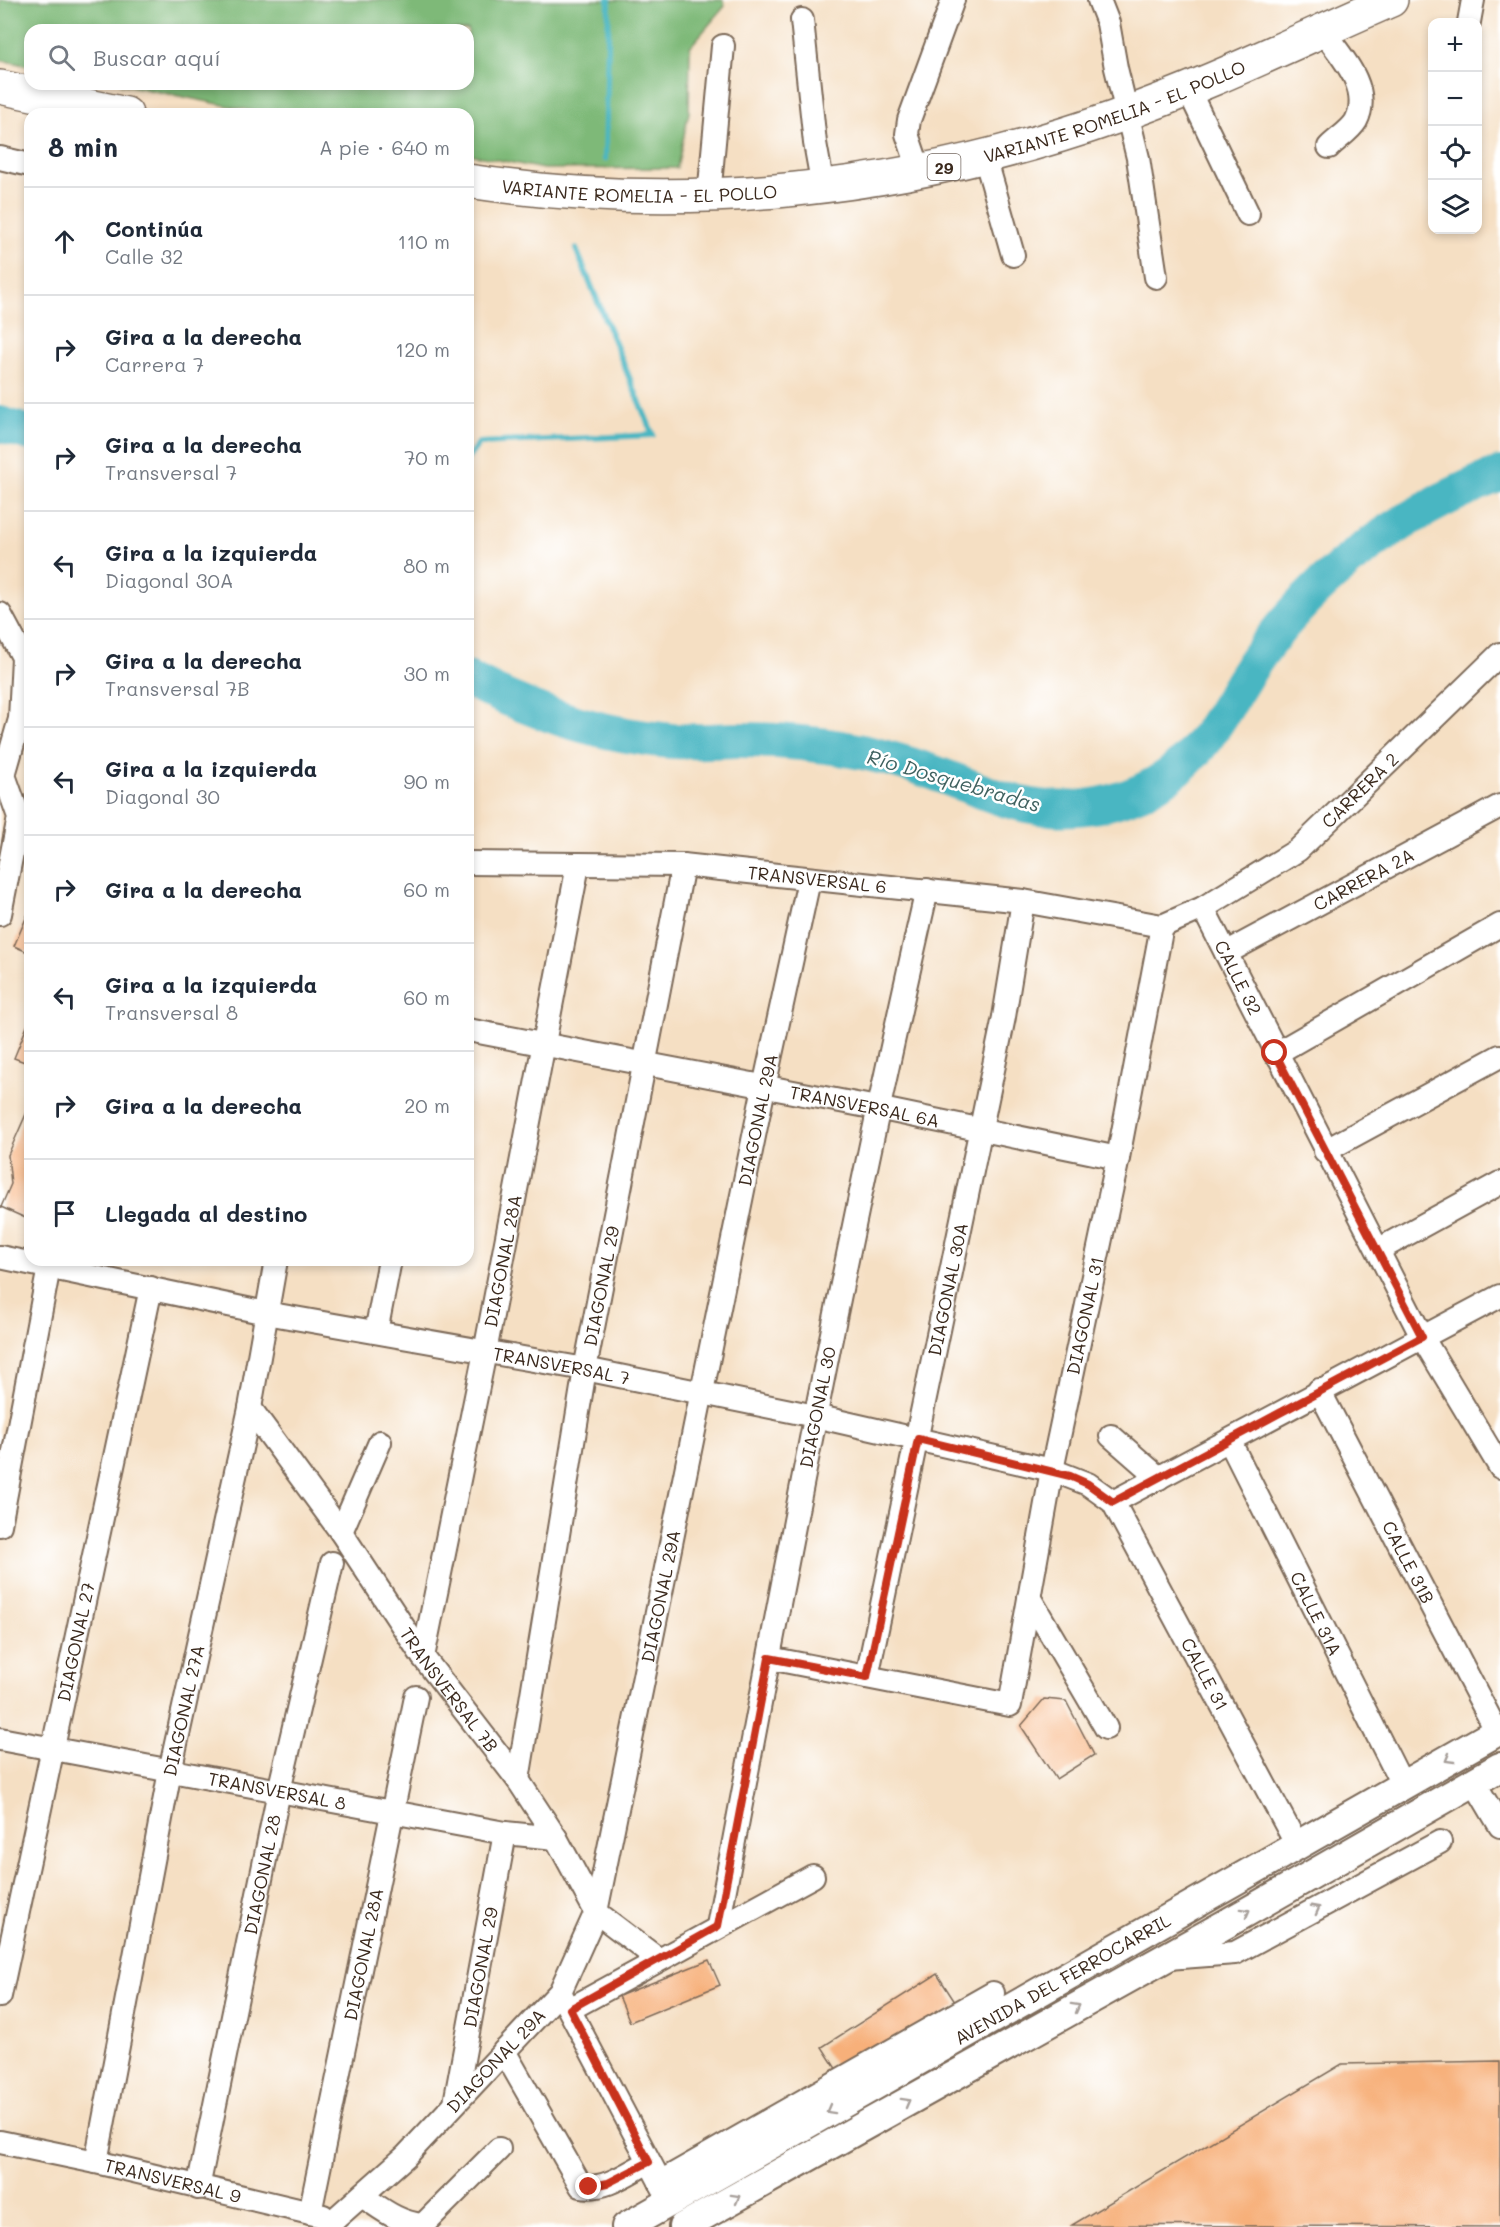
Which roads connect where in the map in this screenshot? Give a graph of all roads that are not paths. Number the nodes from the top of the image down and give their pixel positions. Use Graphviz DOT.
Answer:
graph roads {
  1 [pos="953,0"];
  2 [pos="1099,0"];
  3 [pos="1392,0"];
  4 [pos="1473,0"];
  5 [pos="1470,18"];
  6 [pos="802,20"];
  7 [pos="1322,30"];
  8 [pos="723,46"];
  9 [pos="0,87"];
  10 [pos="1188,89"];
  11 [pos="98,108"];
  12 [pos="1126,114"];
  13 [pos="1329,147"];
  14 [pos="984,157"];
  15 [pos="0,158"];
  16 [pos="24,164"];
  17 [pos="920,172"];
  18 [pos="474,182"];
  19 [pos="823,187"];
  20 [pos="709,196"];
  21 [pos="1248,214"];
  22 [pos="1013,255"];
  23 [pos="1156,277"];
  24 [pos="0,614"];
  25 [pos="1500,654"];
  26 [pos="2,775"];
  27 [pos="1500,806"];
  28 [pos="474,863"];
  29 [pos="578,865"];
  30 [pos="683,865"];
  31 [pos="810,880"];
  32 [pos="927,890"];
  33 [pos="1023,902"];
  34 [pos="1203,908"];
  35 [pos="0,914"];
  36 [pos="1500,925"];
  37 [pos="1162,926"];
  38 [pos="1226,953"];
  39 [pos="474,1031"];
  40 [pos="544,1045"];
  41 [pos="1275,1053"];
  42 [pos="1500,1056"];
  43 [pos="644,1065"];
  44 [pos="765,1087"];
  45 [pos="877,1108"];
  46 [pos="980,1130"];
  47 [pos="1325,1151"];
  48 [pos="1118,1158"];
  49 [pos="1500,1183"];
  50 [pos="1378,1250"];
  51 [pos="0,1257"];
  52 [pos="24,1262"];
  53 [pos="44,1266"];
  54 [pos="275,1266"];
  55 [pos="389,1266"];
  56 [pos="49,1267"];
  57 [pos="151,1288"];
  58 [pos="1500,1296"];
  59 [pos="266,1313"];
  60 [pos="376,1332"];
  61 [pos="1422,1337"];
  62 [pos="485,1352"];
  63 [pos="585,1369"];
  64 [pos="1319,1390"];
  65 [pos="702,1395"];
  66 [pos="250,1408"];
  67 [pos="815,1416"];
  68 [pos="1490,1430"];
  69 [pos="1111,1436"];
  70 [pos="918,1439"];
  71 [pos="380,1442"];
  72 [pos="1230,1442"];
  73 [pos="1500,1467"];
  74 [pos="1052,1470"];
  75 [pos="1159,1478"];
  76 [pos="1113,1502"];
  77 [pos="0,1525"];
  78 [pos="341,1532"];
  79 [pos="332,1563"];
  80 [pos="1029,1597"];
  81 [pos="423,1657"];
  82 [pos="769,1658"];
  83 [pos="867,1677"];
  84 [pos="416,1697"];
  85 [pos="1106,1728"];
  86 [pos="1499,1731"];
  87 [pos="0,1739"];
  88 [pos="52,1749"];
  89 [pos="1500,1767"];
  90 [pos="170,1771"];
  91 [pos="518,1780"];
  92 [pos="1474,1782"];
  93 [pos="1403,1786"];
  94 [pos="279,1791"];
  95 [pos="392,1812"];
  96 [pos="1500,1826"];
  97 [pos="506,1833"];
  98 [pos="556,1838"];
  99 [pos="1440,1842"];
  100 [pos="1298,1847"];
  101 [pos="813,1876"];
  102 [pos="596,1912"];
  103 [pos="718,1926"];
  104 [pos="1164,1958"];
  105 [pos="658,1959"];
  106 [pos="993,1993"];
  107 [pos="0,1996"];
  108 [pos="565,2001"];
  109 [pos="504,2051"];
  110 [pos="455,2103"];
  111 [pos="0,2142"];
  112 [pos="499,2149"];
  113 [pos="96,2162"];
  114 [pos="649,2162"];
  115 [pos="198,2188"];
  116 [pos="665,2191"];
  117 [pos="362,2196"];
  118 [pos="310,2213"];
  119 [pos="338,2223"];
  120 [pos="626,2227"];
  121 [pos="683,2227"];
  1 -- 17 [label="street"];
  2 -- 12 [label="street"];
  3 -- 7 [label="highway, VARIANTE ROMELIA - EL POLLO / 29"];
  4 -- 5 [label="street"];
  6 -- 19 [label="street"];
  7 -- 10 [label="highway, VARIANTE ROMELIA - EL POLLO / 29"];
  7 -- 13 [label="street"];
  8 -- 20 [label="street"];
  9 -- 11 [label="highway"];
  10 -- 12 [label="highway, VARIANTE ROMELIA - EL POLLO / 29"];
  10 -- 21 [label="street"];
  12 -- 14 [label="highway, VARIANTE ROMELIA - EL POLLO / 29"];
  12 -- 23 [label="street"];
  14 -- 17 [label="highway, VARIANTE ROMELIA - EL POLLO / 29"];
  14 -- 22 [label="street"];
  15 -- 16 [label="street"];
  17 -- 19 [label="highway, VARIANTE ROMELIA - EL POLLO / 29"];
  18 -- 20 [label="highway, VARIANTE ROMELIA - EL POLLO / 29"];
  19 -- 20 [label="highway, VARIANTE ROMELIA - EL POLLO / 29"];
  24 -- 26 [label="street"];
  25 -- 34 [label="street, CARRERA 2"];
  26 -- 35 [label="street"];
  27 -- 38 [label="street, CARRERA 2A"];
  28 -- 29 [label="street, TRANSVERSAL 6"];
  29 -- 30 [label="street, TRANSVERSAL 6"];
  29 -- 40 [label="street, DIAGONAL 28A"];
  30 -- 31 [label="street, TRANSVERSAL 6"];
  30 -- 43 [label="street, DIAGONAL 29"];
  31 -- 32 [label="street, TRANSVERSAL 6"];
  31 -- 44 [label="street, DIAGONAL 29A"];
  32 -- 33 [label="street, TRANSVERSAL 6"];
  32 -- 45 [label="street, DIAGONAL 30"];
  33 -- 37 [label="street, TRANSVERSAL 6"];
  33 -- 46 [label="street, DIAGONAL 30A"];
  34 -- 37 [label="street"];
  34 -- 38 [label="street, CALLE 32"];
  36 -- 41 [label="street"];
  37 -- 48 [label="street, DIAGONAL 31"];
  38 -- 41 [label="street, CALLE 32"];
  39 -- 40 [label="street, TRANSVERSAL 6A"];
  40 -- 43 [label="street, TRANSVERSAL 6A"];
  40 -- 62 [label="street, DIAGONAL 28A"];
  41 -- 47 [label="street, CALLE 32"];
  42 -- 47 [label="street"];
  43 -- 44 [label="street, TRANSVERSAL 6A"];
  43 -- 63 [label="street, DIAGONAL 29"];
  44 -- 45 [label="street, TRANSVERSAL 6A"];
  44 -- 65 [label="street, DIAGONAL 29A"];
  45 -- 46 [label="street, TRANSVERSAL 6A"];
  45 -- 67 [label="street, DIAGONAL 30"];
  46 -- 48 [label="street, TRANSVERSAL 6A"];
  46 -- 70 [label="street, DIAGONAL 30A"];
  47 -- 50 [label="street, CALLE 32"];
  48 -- 74 [label="street, DIAGONAL 31"];
  49 -- 50 [label="street"];
  50 -- 61 [label="street, CALLE 32"];
  51 -- 52 [label="street, TRANSVERSAL 7"];
  53 -- 56 [label="street, TRANSVERSAL 7"];
  54 -- 59 [label="street, DIAGONAL 27A"];
  55 -- 60 [label="street"];
  56 -- 57 [label="street, TRANSVERSAL 7"];
  56 -- 77 [label="street"];
  57 -- 59 [label="street, TRANSVERSAL 7"];
  57 -- 88 [label="street, DIAGONAL 27"];
  58 -- 61 [label="street"];
  59 -- 60 [label="street, TRANSVERSAL 7"];
  59 -- 66 [label="street, DIAGONAL 27A"];
  60 -- 62 [label="street, TRANSVERSAL 7"];
  61 -- 64 [label="street"];
  61 -- 68 [label="street, CALLE 32"];
  62 -- 63 [label="street, TRANSVERSAL 7"];
  62 -- 81 [label="street, DIAGONAL 28A"];
  63 -- 65 [label="street, TRANSVERSAL 7"];
  63 -- 91 [label="street, DIAGONAL 29"];
  64 -- 72 [label="street"];
  64 -- 86 [label="street, CALLE 31B"];
  65 -- 67 [label="street, TRANSVERSAL 7"];
  65 -- 102 [label="street, DIAGONAL 29A"];
  66 -- 78 [label="street, TRANSVERSAL 7B"];
  66 -- 90 [label="street, DIAGONAL 27A"];
  67 -- 70 [label="street, TRANSVERSAL 7"];
  67 -- 82 [label="street, DIAGONAL 30"];
  68 -- 73 [label="street, CALLE 32"];
  69 -- 75 [label="street"];
  70 -- 74 [label="street, TRANSVERSAL 7"];
  70 -- 83 [label="street, DIAGONAL 30A"];
  71 -- 78 [label="street"];
  72 -- 75 [label="street"];
  72 -- 93 [label="street, CALLE 31A"];
  74 -- 76 [label="street, TRANSVERSAL 7"];
  74 -- 80 [label="street, DIAGONAL 31"];
  75 -- 76 [label="street"];
  76 -- 100 [label="street, CALLE 31"];
  78 -- 81 [label="street, TRANSVERSAL 7B"];
  79 -- 94 [label="street, DIAGONAL 28"];
  80 -- 83 [label="street, DIAGONAL 31"];
  80 -- 85 [label="street"];
  81 -- 91 [label="street, TRANSVERSAL 7B"];
  82 -- 83 [label="street"];
  82 -- 103 [label="street, DIAGONAL 30"];
  84 -- 95 [label="street, DIAGONAL 28A"];
  86 -- 93 [label="main road, AVENIDA DEL FERROCARRIL, one-way"];
  87 -- 88 [label="street, TRANSVERSAL 8"];
  88 -- 90 [label="street, TRANSVERSAL 8"];
  88 -- 107 [label="street, DIAGONAL 27"];
  89 -- 92 [label="main road, AVENIDA DEL FERROCARRIL"];
  90 -- 94 [label="street, TRANSVERSAL 8"];
  90 -- 113 [label="street, DIAGONAL 27A"];
  91 -- 98 [label="street, TRANSVERSAL 7B"];
  92 -- 96 [label="street"];
  104 -- 92 [label="main road, AVENIDA DEL FERROCARRIL, one-way"];
  93 -- 100 [label="main road, AVENIDA DEL FERROCARRIL"];
  94 -- 95 [label="street, TRANSVERSAL 8"];
  94 -- 115 [label="street, DIAGONAL 28"];
  95 -- 97 [label="street, TRANSVERSAL 8"];
  95 -- 118 [label="street, DIAGONAL 28A"];
  97 -- 98 [label="street, TRANSVERSAL 8"];
  97 -- 110 [label="street, DIAGONAL 29"];
  98 -- 102 [label="street, TRANSVERSAL 7B"];
  104 -- 99 [label="street, one-way"];
  100 -- 116 [label="main road, AVENIDA DEL FERROCARRIL, one-way"];
  101 -- 103 [label="street"];
  102 -- 105 [label="street, TRANSVERSAL 7B"];
  102 -- 108 [label="street, DIAGONAL 29A"];
  103 -- 105 [label="street"];
  121 -- 104 [label="main road, AVENIDA DEL FERROCARRIL, one-way"];
  105 -- 108 [label="street"];
  106 -- 116 [label="street"];
  108 -- 109 [label="street, DIAGONAL 29A"];
  108 -- 114 [label="street"];
  109 -- 110 [label="street, DIAGONAL 29A"];
  109 -- 114 [label="street"];
  110 -- 117 [label="street, DIAGONAL 29A"];
  111 -- 113 [label="street, TRANSVERSAL 9"];
  112 -- 117 [label="street"];
  113 -- 115 [label="street, TRANSVERSAL 9"];
  114 -- 116 [label="street"];
  115 -- 118 [label="street, TRANSVERSAL 9"];
  116 -- 120 [label="main road, AVENIDA DEL FERROCARRIL"];
  117 -- 119 [label="street, DIAGONAL 29A"];
  118 -- 119 [label="street, TRANSVERSAL 9"];
}
